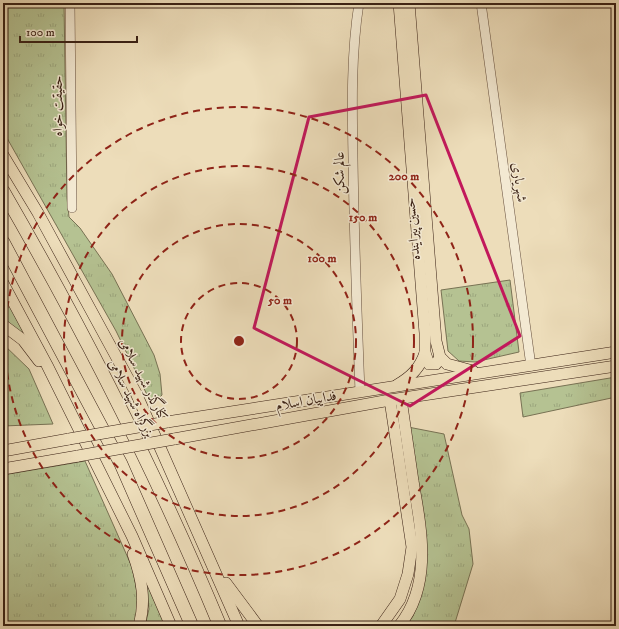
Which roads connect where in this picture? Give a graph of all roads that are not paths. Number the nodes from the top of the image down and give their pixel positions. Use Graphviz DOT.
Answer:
graph roads {
  1 [pos="70,3"];
  2 [pos="359,3"];
  3 [pos="399,3"];
  4 [pos="409,3"];
  5 [pos="481,3"];
  6 [pos="3,155"];
  7 [pos="3,191"];
  8 [pos="72,208"];
  9 [pos="3,242"];
  10 [pos="3,283"];
  11 [pos="3,325"];
  12 [pos="616,352"];
  13 [pos="425,353"];
  14 [pos="440,357"];
  15 [pos="531,366"];
  16 [pos="616,366"];
  17 [pos="484,373"];
  18 [pos="394,387"];
  19 [pos="360,392"];
  20 [pos="395,400"];
  21 [pos="65,403"];
  22 [pos="3,451"];
  23 [pos="3,469"];
  24 [pos="112,498"];
  25 [pos="215,570"];
  26 [pos="139,626"];
  27 [pos="171,626"];
  28 [pos="192,626"];
  29 [pos="220,626"];
  30 [pos="239,626"];
  31 [pos="258,626"];
  32 [pos="381,626"];
  33 [pos="399,626"];
  1 -- 8 [label="street, حقیقت خواه"];
  2 -- 19 [label="street, عالم شکن"];
  3 -- 13 [label="main road, حسین پیراینده"];
  4 -- 14 [label="main road, حسین پیراینده"];
  5 -- 15 [label="street, شهریاری"];
  6 -- 25 [label="main road, کنارگذر شهید سلامی"];
  7 -- 29 [label="highway, بزرگراه شهید سلامی"];
  9 -- 28 [label="highway"];
  10 -- 21 [label="main road"];
  11 -- 21 [label="main road"];
  12 -- 15 [label="main road, فداییان اسلام"];
  13 -- 14 [label="main road"];
  13 -- 18 [label="main road"];
  14 -- 17 [label="main road"];
  15 -- 17 [label="main road, فداییان اسلام"];
  16 -- 20 [label="main road, فداییان اسلام"];
  17 -- 18 [label="main road, فداییان اسلام"];
  18 -- 19 [label="main road, فداییان اسلام"];
  19 -- 22 [label="main road, فداییان اسلام, bridge"];
  20 -- 23 [label="main road, فداییان اسلام, bridge"];
  20 -- 32 [label="main road"];
  20 -- 33 [label="main road"];
  21 -- 24 [label="main road"];
  24 -- 26 [label="main road"];
  24 -- 27 [label="main road"];
  25 -- 30 [label="main road, کنارگذر شهید سلامی"];
  25 -- 31 [label="main road"];
}
